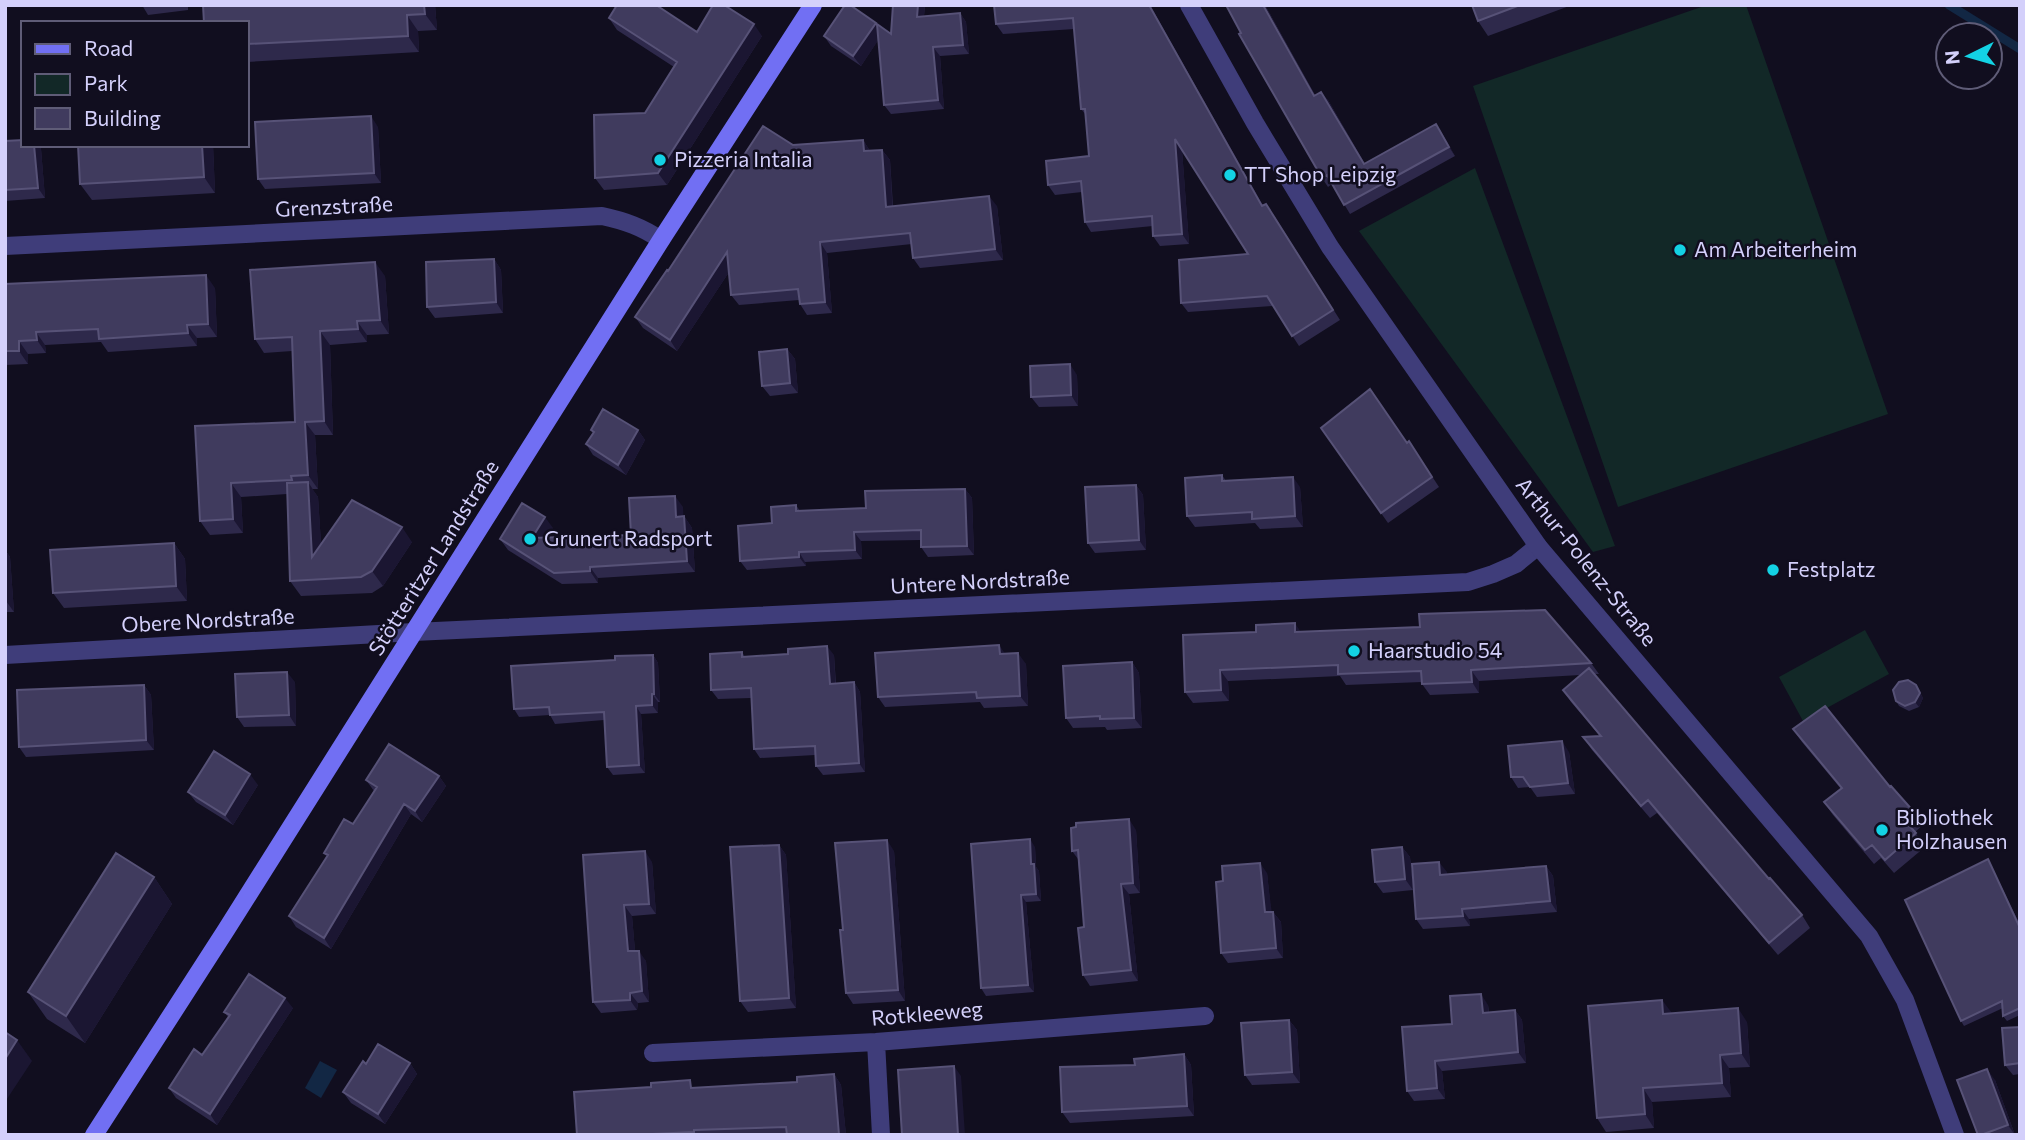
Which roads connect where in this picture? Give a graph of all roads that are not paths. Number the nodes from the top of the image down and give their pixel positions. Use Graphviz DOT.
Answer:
graph roads {
  1 [pos="813,5"];
  2 [pos="1189,5"];
  3 [pos="661,240"];
  4 [pos="5,246"];
  5 [pos="1538,546"];
  6 [pos="414,632"];
  7 [pos="5,655"];
  8 [pos="1205,1016"];
  9 [pos="876,1042"];
  10 [pos="653,1053"];
  11 [pos="94,1135"];
  12 [pos="881,1135"];
  13 [pos="1955,1135"];
  1 -- 3 [label="main road, Stötteritzer Landstraße"];
  2 -- 5 [label="street, Arthur-Polenz-Straße"];
  3 -- 4 [label="street, Grenzstraße"];
  3 -- 6 [label="main road, Stötteritzer Landstraße"];
  5 -- 6 [label="street, Untere Nordstraße"];
  5 -- 13 [label="street, Arthur-Polenz-Straße"];
  6 -- 7 [label="street, Obere Nordstraße"];
  6 -- 11 [label="main road, Stötteritzer Landstraße"];
  8 -- 9 [label="street, Rotkleeweg"];
  9 -- 10 [label="street, Rotkleeweg"];
  9 -- 12 [label="street"];
}
